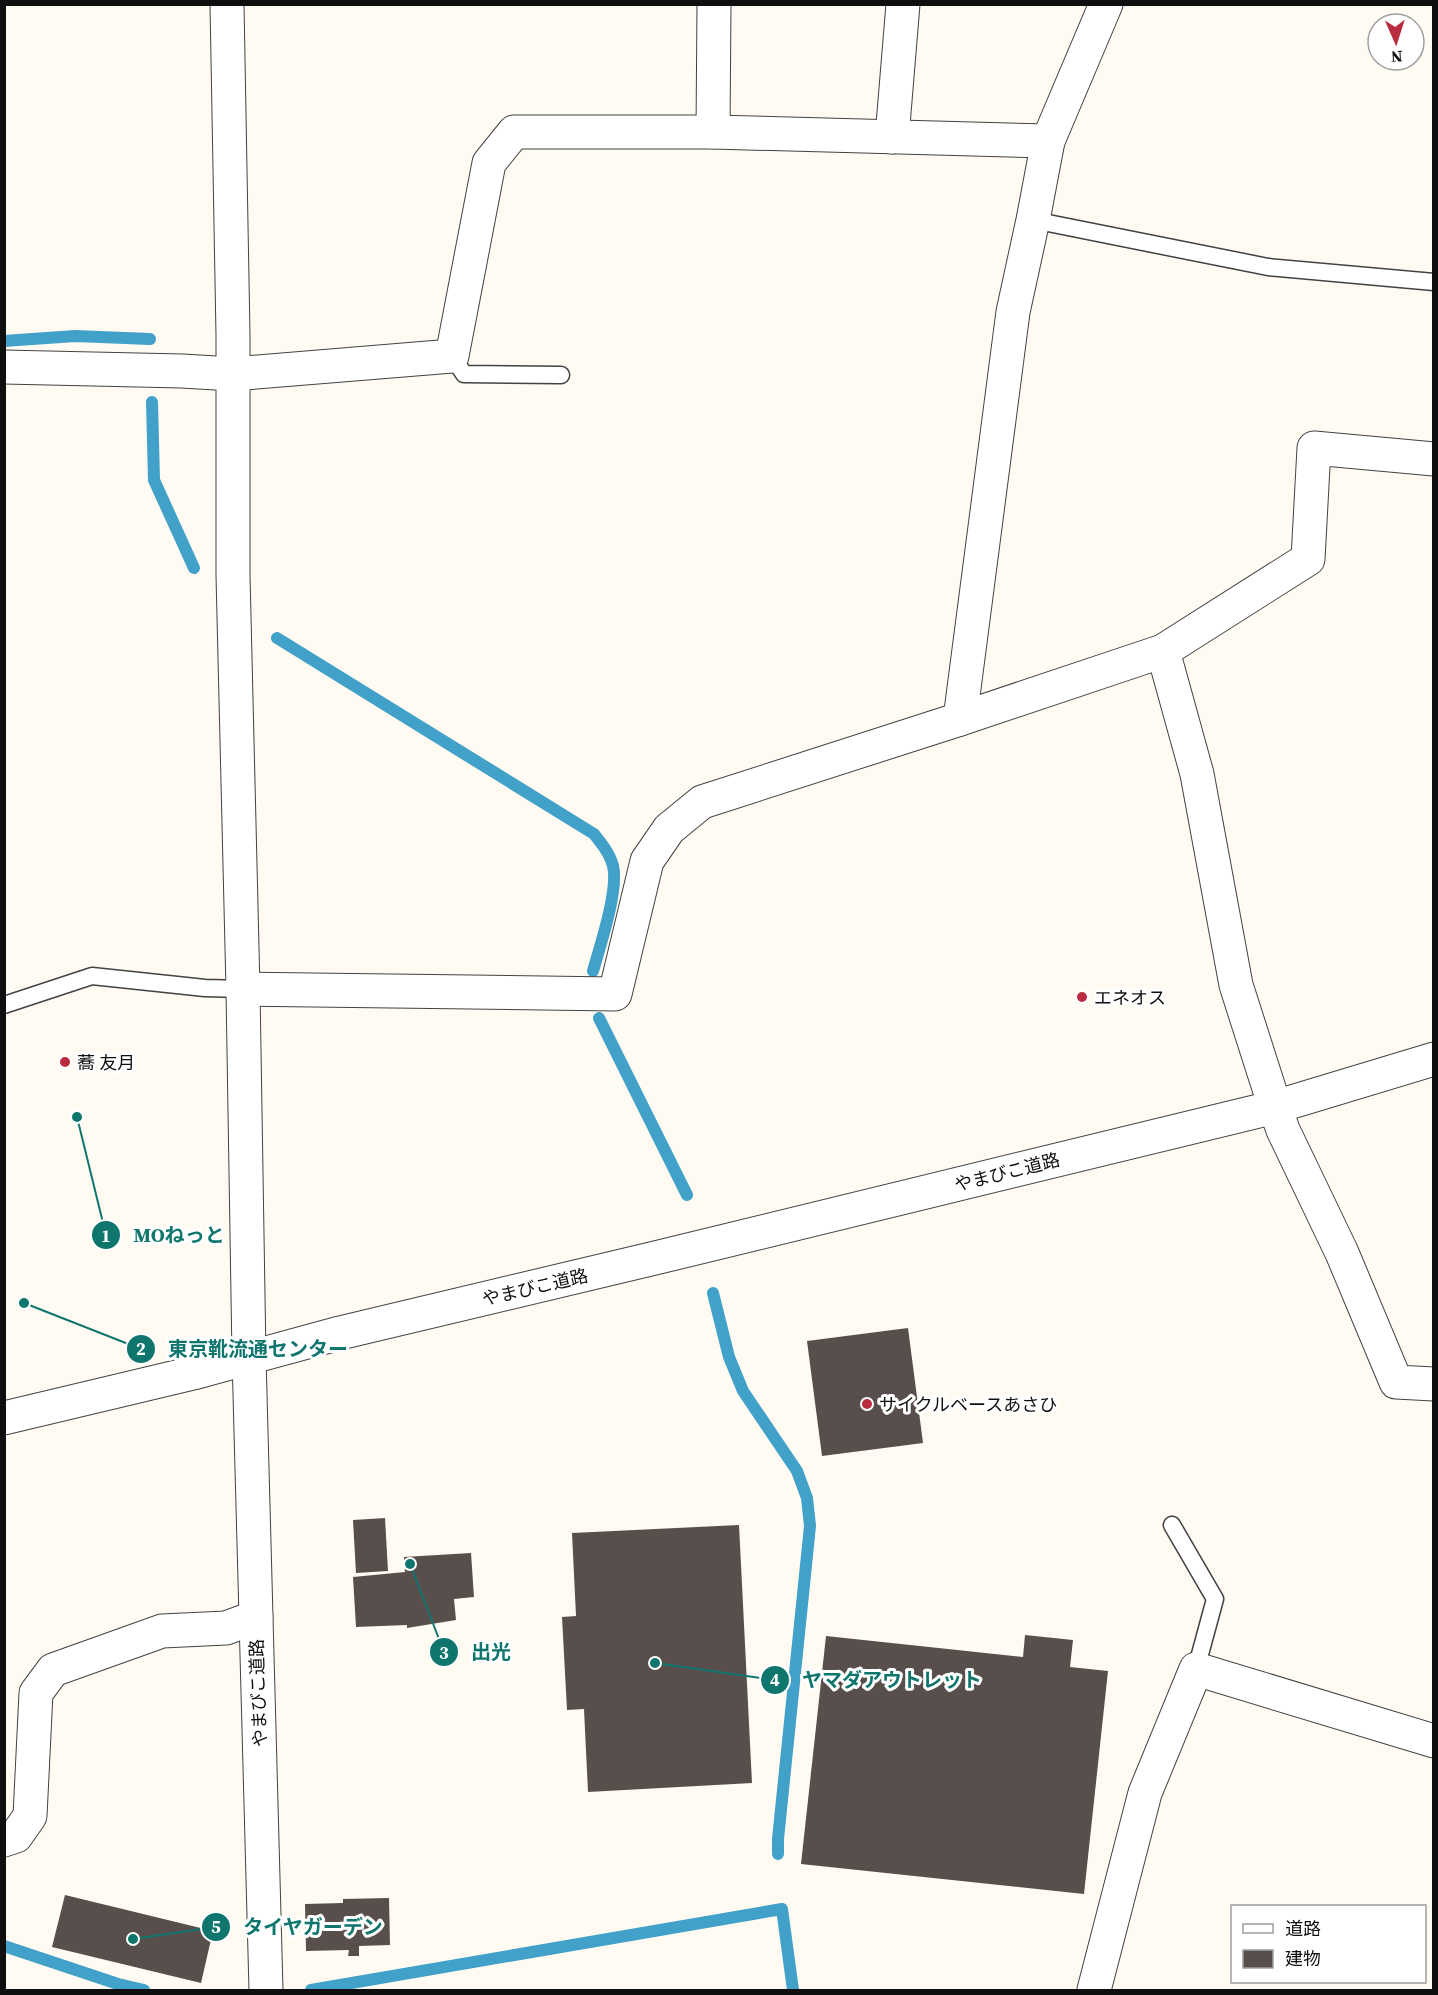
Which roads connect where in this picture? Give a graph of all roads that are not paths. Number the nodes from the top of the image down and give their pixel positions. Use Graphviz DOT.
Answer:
graph roads {
  1 [pos="227,4"];
  2 [pos="714,4"];
  3 [pos="903,4"];
  4 [pos="1106,4"];
  5 [pos="712,132"];
  6 [pos="892,137"];
  7 [pos="1048,141"];
  8 [pos="1034,220"];
  9 [pos="1434,282"];
  10 [pos="452,356"];
  11 [pos="4,367"];
  12 [pos="233,374"];
  13 [pos="561,375"];
  14 [pos="1434,459"];
  15 [pos="1163,651"];
  16 [pos="960,719"];
  17 [pos="243,989"];
  18 [pos="4,1005"];
  19 [pos="1434,1059"];
  20 [pos="1275,1107"];
  21 [pos="249,1357"];
  22 [pos="1434,1384"];
  23 [pos="4,1418"];
  24 [pos="1172,1525"];
  25 [pos="256,1617"];
  26 [pos="1196,1669"];
  27 [pos="1434,1741"];
  28 [pos="4,1840"];
  29 [pos="266,1990"];
  30 [pos="1094,1990"];
  1 -- 12 [label="street"];
  2 -- 5 [label="street"];
  3 -- 6 [label="street"];
  4 -- 7 [label="street"];
  5 -- 6 [label="street"];
  5 -- 10 [label="street"];
  6 -- 7 [label="street"];
  7 -- 8 [label="street"];
  8 -- 9 [label="lane"];
  8 -- 16 [label="street"];
  10 -- 12 [label="street"];
  10 -- 13 [label="lane"];
  11 -- 12 [label="street"];
  12 -- 17 [label="street"];
  14 -- 15 [label="street"];
  15 -- 16 [label="street"];
  15 -- 20 [label="street"];
  16 -- 17 [label="street"];
  17 -- 18 [label="lane"];
  17 -- 21 [label="street"];
  19 -- 20 [label="street, やまびこ道路"];
  20 -- 21 [label="street, やまびこ道路"];
  20 -- 22 [label="street"];
  21 -- 23 [label="street"];
  21 -- 25 [label="street, やまびこ道路"];
  24 -- 26 [label="lane"];
  25 -- 28 [label="street"];
  25 -- 29 [label="street, やまびこ道路"];
  26 -- 27 [label="street"];
  26 -- 30 [label="street"];
}
